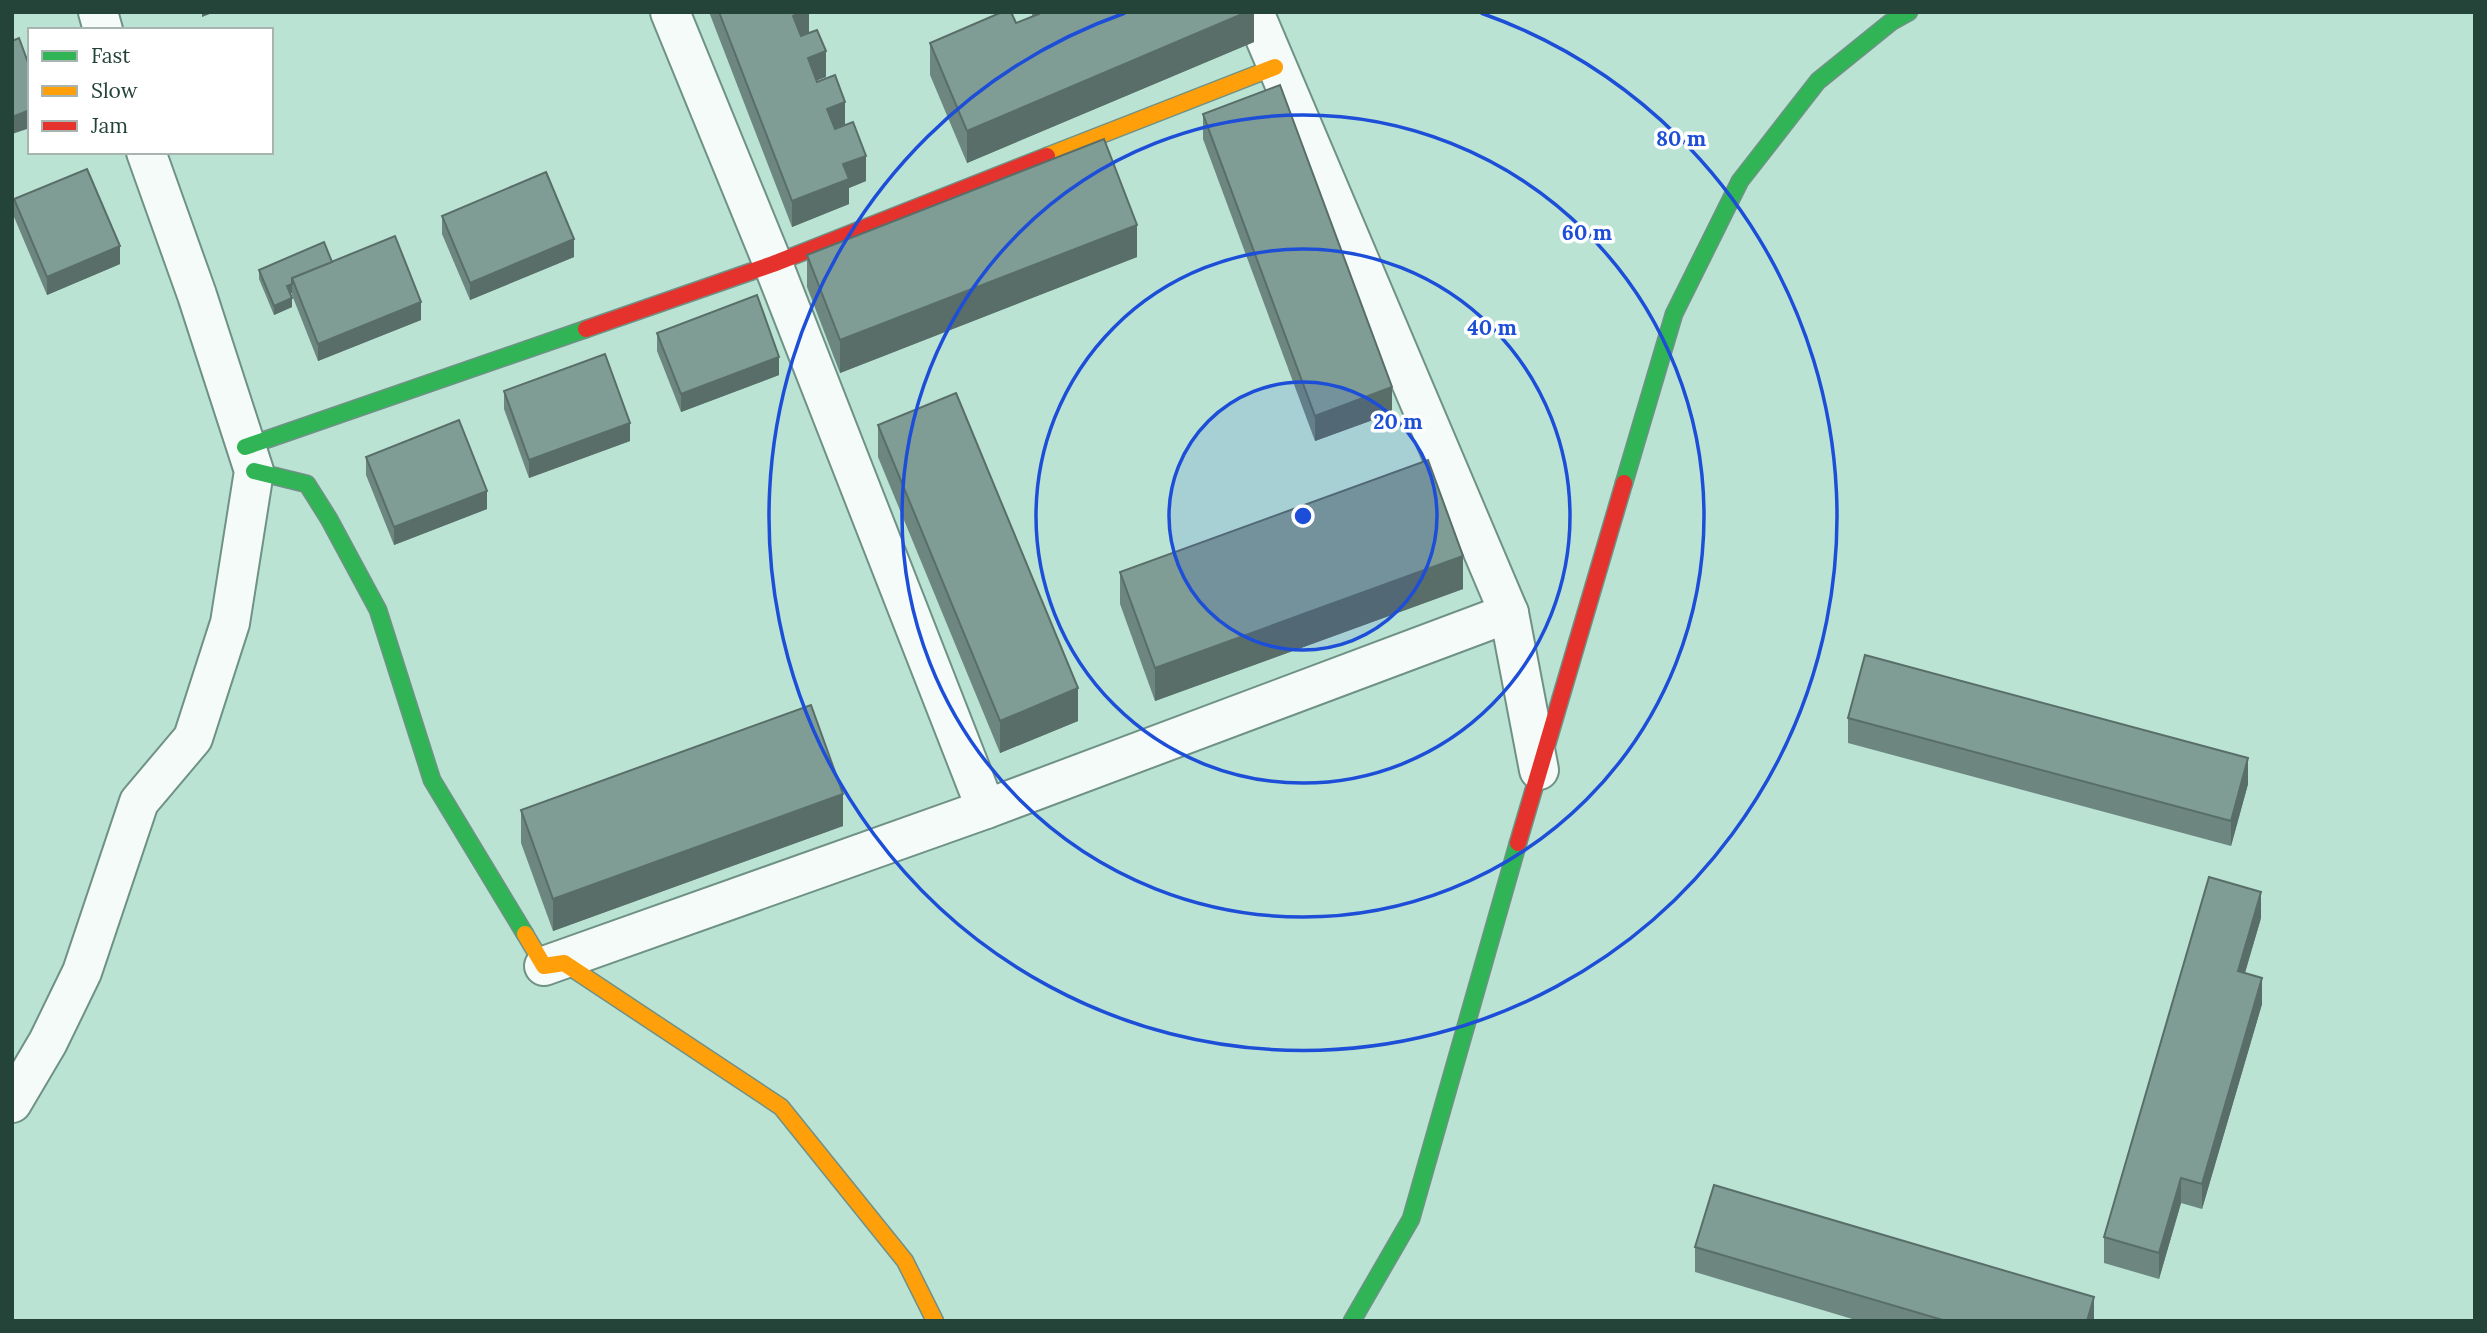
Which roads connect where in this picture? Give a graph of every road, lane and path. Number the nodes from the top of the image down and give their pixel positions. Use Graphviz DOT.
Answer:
graph roads {
  1 [pos="670,12"];
  2 [pos="1254,12"];
  3 [pos="1909,12"];
  4 [pos="1275,66"];
  5 [pos="147,154"];
  6 [pos="773,264"];
  7 [pos="249,459"];
  8 [pos="1509,613"];
  9 [pos="1539,770"];
  10 [pos="986,809"];
  11 [pos="544,966"];
  12 [pos="12,1103"];
  13 [pos="935,1321"];
  14 [pos="1352,1321"];
  1 -- 6 [label="street"];
  2 -- 4 [label="street"];
  3 -- 9 [label="street"];
  4 -- 6 [label="street"];
  4 -- 8 [label="street"];
  5 -- 7 [label="street"];
  6 -- 7 [label="street"];
  6 -- 10 [label="street"];
  7 -- 11 [label="street"];
  7 -- 12 [label="street"];
  8 -- 9 [label="street"];
  8 -- 10 [label="street"];
  9 -- 14 [label="street"];
  10 -- 11 [label="street"];
  11 -- 13 [label="street"];
}
